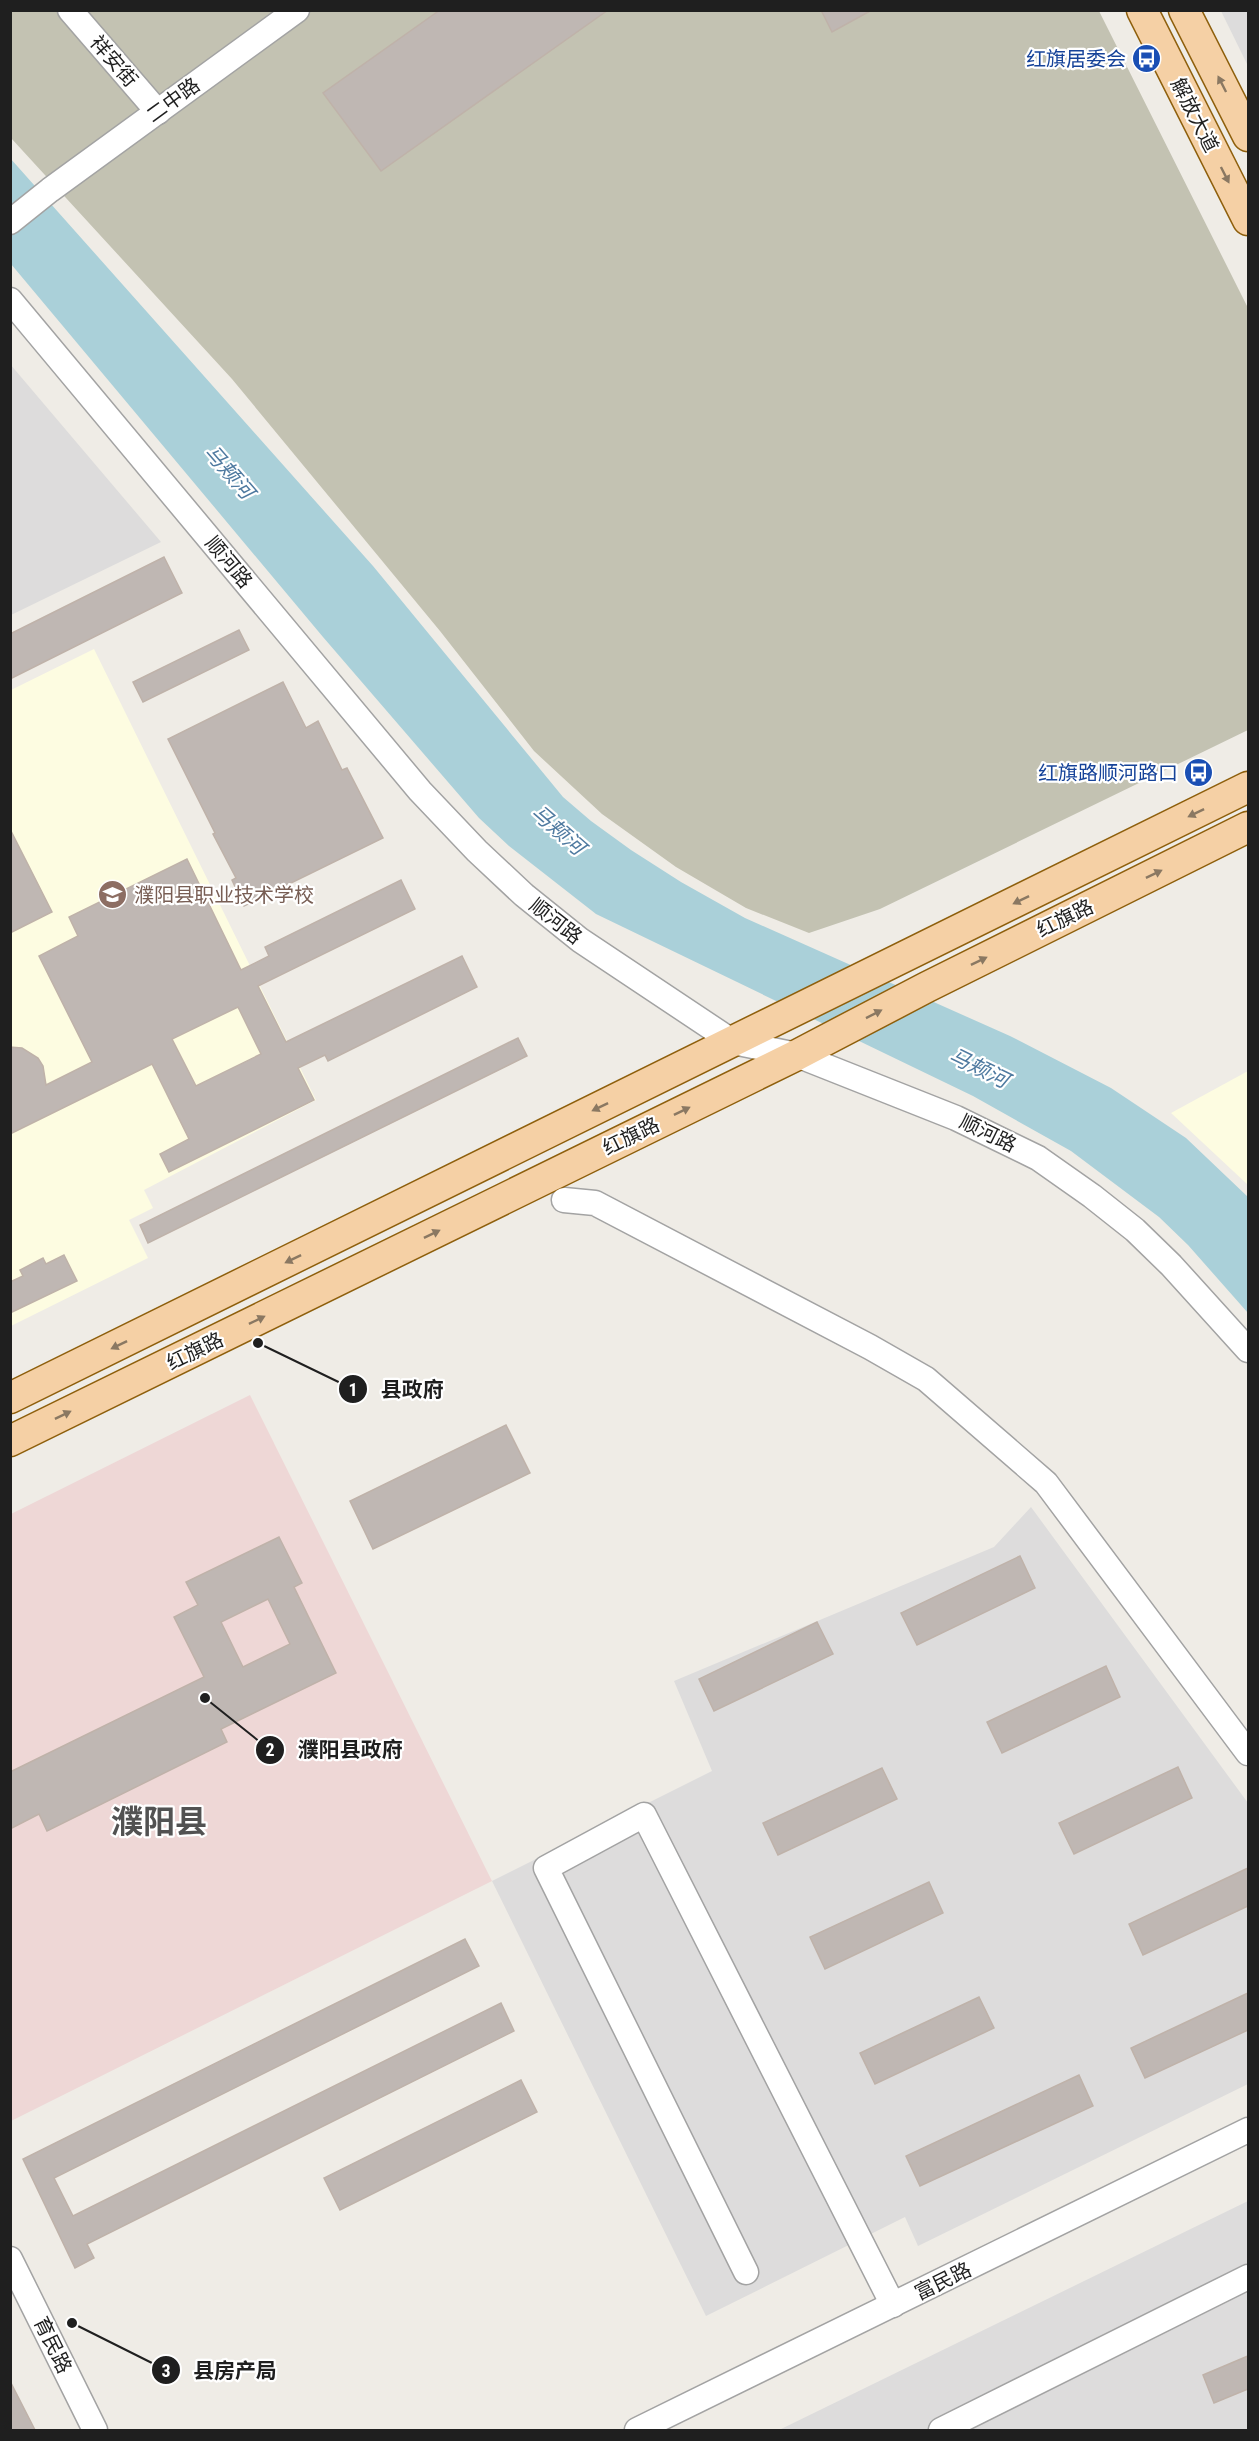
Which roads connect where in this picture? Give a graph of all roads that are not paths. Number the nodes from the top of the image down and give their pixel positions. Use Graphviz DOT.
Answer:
graph roads {
  1 [pos="70,10"];
  2 [pos="297,10"];
  3 [pos="1142,10"];
  4 [pos="1184,10"];
  5 [pos="158,112"];
  6 [pos="1248,136"];
  7 [pos="1248,220"];
  8 [pos="10,222"];
  9 [pos="10,300"];
  10 [pos="1248,787"];
  11 [pos="1248,827"];
  12 [pos="733,1042"];
  13 [pos="809,1048"];
  14 [pos="564,1200"];
  15 [pos="324,1243"];
  16 [pos="342,1278"];
  17 [pos="1248,1350"];
  18 [pos="10,1398"];
  19 [pos="10,1441"];
  20 [pos="1248,1753"];
  21 [pos="1248,2130"];
  22 [pos="10,2259"];
  23 [pos="746,2272"];
  24 [pos="1248,2277"];
  25 [pos="893,2305"];
  26 [pos="95,2430"];
  27 [pos="637,2430"];
  28 [pos="941,2430"];
  1 -- 5 [label="street, 祥安街"];
  2 -- 5 [label="street, 二中路"];
  3 -- 7 [label="main road, 解放大道, one-way"];
  6 -- 4 [label="main road, 解放大道, one-way"];
  5 -- 8 [label="street, 二中路"];
  9 -- 12 [label="street, 顺河路"];
  10 -- 12 [label="main road, 红旗路, one-way"];
  13 -- 11 [label="main road, 红旗路, one-way"];
  12 -- 13 [label="street, 顺河路"];
  12 -- 15 [label="main road, 红旗路, one-way"];
  16 -- 13 [label="main road, 红旗路, one-way"];
  13 -- 17 [label="street, 顺河路"];
  14 -- 20 [label="street"];
  15 -- 16 [label="main road"];
  15 -- 18 [label="main road, 红旗路, one-way"];
  19 -- 16 [label="main road, 红旗路, one-way"];
  21 -- 25 [label="street, 富民路"];
  22 -- 26 [label="street, 育民路"];
  23 -- 25 [label="street"];
  24 -- 28 [label="street"];
  25 -- 27 [label="street, 富民路"];
}
